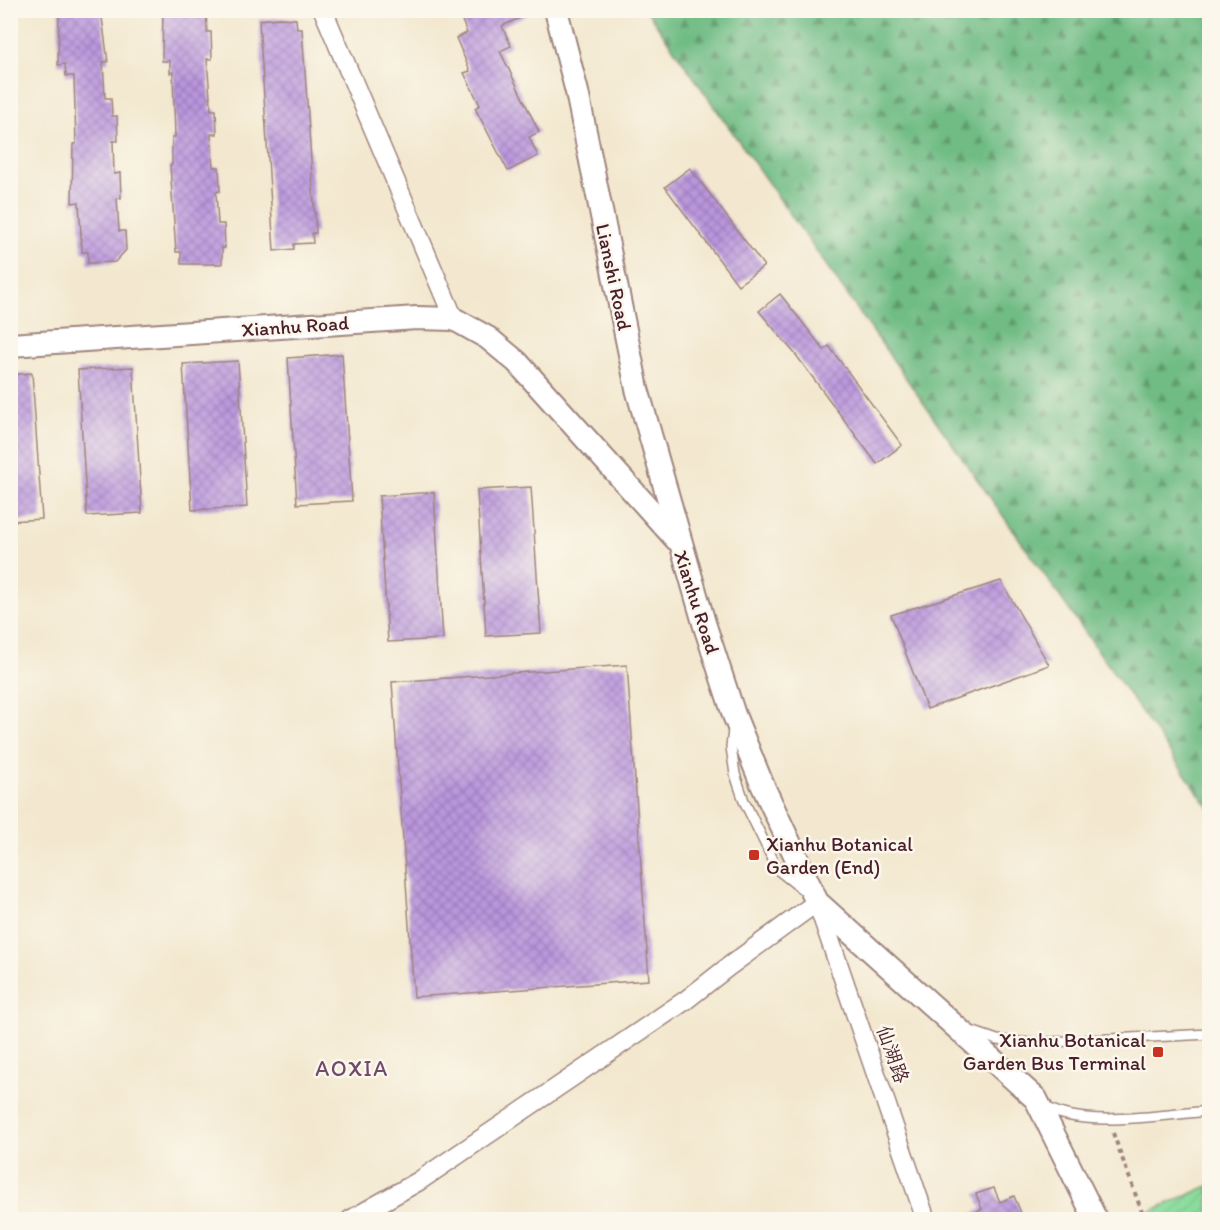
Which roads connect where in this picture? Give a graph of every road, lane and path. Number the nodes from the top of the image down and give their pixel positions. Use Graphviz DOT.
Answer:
graph roads {
  1 [pos="323,10"];
  2 [pos="556,10"];
  3 [pos="454,319"];
  4 [pos="10,345"];
  5 [pos="679,543"];
  6 [pos="817,902"];
  7 [pos="955,1026"];
  8 [pos="1209,1034"];
  9 [pos="1036,1099"];
  10 [pos="1209,1111"];
  11 [pos="1108,1118"];
  12 [pos="1143,1215"];
  13 [pos="350,1220"];
  14 [pos="926,1220"];
  15 [pos="1096,1220"];
  1 -- 3 [label="street"];
  2 -- 5 [label="street, Lianshi Road"];
  3 -- 4 [label="street, Xianhu Road"];
  3 -- 5 [label="street, Xianhu Road"];
  5 -- 6 [label="street, Xianhu Road"];
  6 -- 7 [label="street, Xianhu Road"];
  6 -- 13 [label="street"];
  6 -- 14 [label="street, 仙湖路"];
  7 -- 8 [label="lane"];
  7 -- 9 [label="street, Xianhu Road"];
  9 -- 11 [label="lane"];
  9 -- 15 [label="street, Xianhu Road"];
  10 -- 11 [label="lane"];
  11 -- 12 [label="path"];
}
